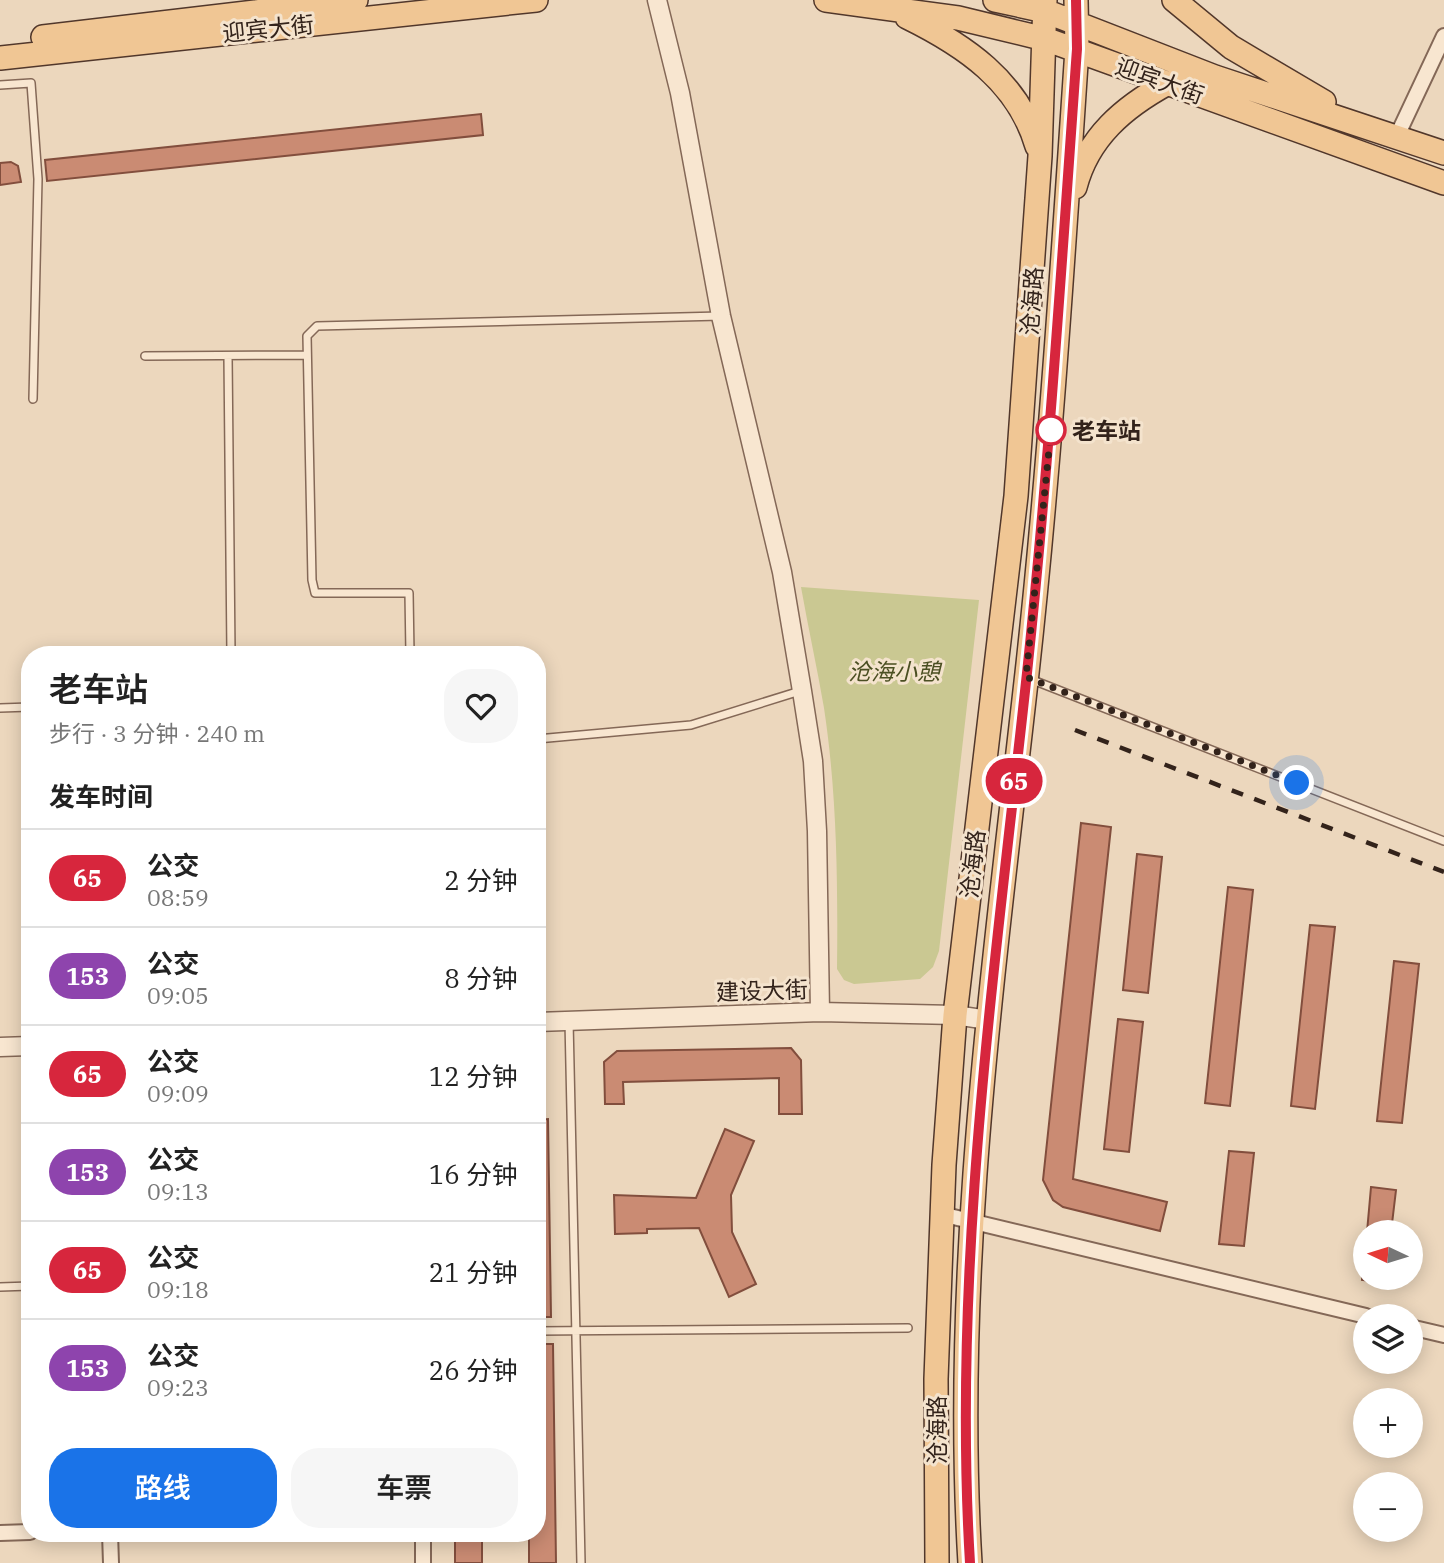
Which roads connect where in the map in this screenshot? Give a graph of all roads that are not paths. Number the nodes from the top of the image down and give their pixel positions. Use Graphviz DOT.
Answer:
graph roads {
  1 [pos="356,0"];
  2 [pos="536,0"];
  3 [pos="657,0"];
  4 [pos="826,0"];
  5 [pos="995,0"];
  6 [pos="1174,0"];
  7 [pos="875,4"];
  8 [pos="1045,5"];
  9 [pos="1077,11"];
  10 [pos="1444,36"];
  11 [pos="1045,39"];
  12 [pos="0,42"];
  13 [pos="1077,49"];
  14 [pos="0,58"];
  15 [pos="1168,83"];
  16 [pos="0,85"];
  17 [pos="1356,121"];
  18 [pos="1397,135"];
  19 [pos="1444,153"];
  20 [pos="1040,156"];
  21 [pos="1444,183"];
  22 [pos="1065,227"];
  23 [pos="721,316"];
  24 [pos="307,355"];
  25 [pos="145,356"];
  26 [pos="228,356"];
  27 [pos="33,399"];
  28 [pos="231,646"];
  29 [pos="410,646"];
  30 [pos="1026,677"];
  31 [pos="802,691"];
  32 [pos="21,707"];
  33 [pos="0,708"];
  34 [pos="546,737"];
  35 [pos="1444,841"];
  36 [pos="820,1012"];
  37 [pos="955,1015"];
  38 [pos="988,1020"];
  39 [pos="569,1021"];
  40 [pos="546,1022"];
  41 [pos="21,1046"];
  42 [pos="0,1047"];
  43 [pos="942,1214"];
  44 [pos="970,1220"];
  45 [pos="21,1286"];
  46 [pos="0,1287"];
  47 [pos="1353,1313"];
  48 [pos="908,1328"];
  49 [pos="1423,1330"];
  50 [pos="546,1331"];
  51 [pos="577,1331"];
  52 [pos="1444,1335"];
  53 [pos="21,1532"];
  54 [pos="0,1533"];
  55 [pos="110,1542"];
  56 [pos="423,1542"];
  57 [pos="111,1563"];
  58 [pos="423,1563"];
  59 [pos="581,1563"];
  60 [pos="937,1563"];
  61 [pos="970,1563"];
  1 -- 12 [label="main road, 迎宾大街"];
  2 -- 14 [label="main road, 迎宾大街"];
  3 -- 23 [label="street"];
  4 -- 7 [label="main road, 迎宾大街"];
  5 -- 8 [label="main road, 迎宾大街"];
  6 -- 17 [label="main road"];
  7 -- 11 [label="main road, 迎宾大街"];
  7 -- 20 [label="main road"];
  8 -- 9 [label="main road, 迎宾大街"];
  8 -- 11 [label="main road, 沧海路"];
  9 -- 13 [label="main road, 沧海路"];
  9 -- 17 [label="main road, 迎宾大街"];
  10 -- 18 [label="street"];
  11 -- 13 [label="main road, 迎宾大街"];
  11 -- 20 [label="main road, 沧海路"];
  13 -- 15 [label="main road, 迎宾大街"];
  13 -- 22 [label="main road, 沧海路"];
  15 -- 21 [label="main road, 迎宾大街"];
  15 -- 22 [label="main road"];
  16 -- 27 [label="lane"];
  17 -- 18 [label="main road, 迎宾大街"];
  18 -- 19 [label="main road, 迎宾大街"];
  20 -- 37 [label="main road, 沧海路"];
  22 -- 30 [label="main road, 沧海路"];
  23 -- 24 [label="lane"];
  23 -- 31 [label="street"];
  24 -- 26 [label="lane"];
  24 -- 29 [label="lane"];
  25 -- 26 [label="lane"];
  26 -- 28 [label="lane"];
  30 -- 35 [label="lane"];
  30 -- 38 [label="main road, 沧海路"];
  31 -- 34 [label="lane"];
  31 -- 36 [label="street"];
  32 -- 33 [label="lane"];
  36 -- 37 [label="street, 建设大街"];
  36 -- 39 [label="street, 建设大街"];
  37 -- 38 [label="street, 建设大街"];
  37 -- 43 [label="main road, 沧海路"];
  38 -- 44 [label="main road, 沧海路"];
  39 -- 40 [label="street, 建设大街"];
  39 -- 51 [label="lane"];
  41 -- 42 [label="street"];
  43 -- 44 [label="street"];
  43 -- 60 [label="main road, 沧海路"];
  44 -- 47 [label="street"];
  44 -- 61 [label="main road, 沧海路"];
  45 -- 46 [label="lane"];
  48 -- 51 [label="lane"];
  49 -- 52 [label="street"];
  50 -- 51 [label="lane"];
  51 -- 59 [label="lane"];
  53 -- 54 [label="street"];
  55 -- 57 [label="street"];
  56 -- 58 [label="street"];
}
